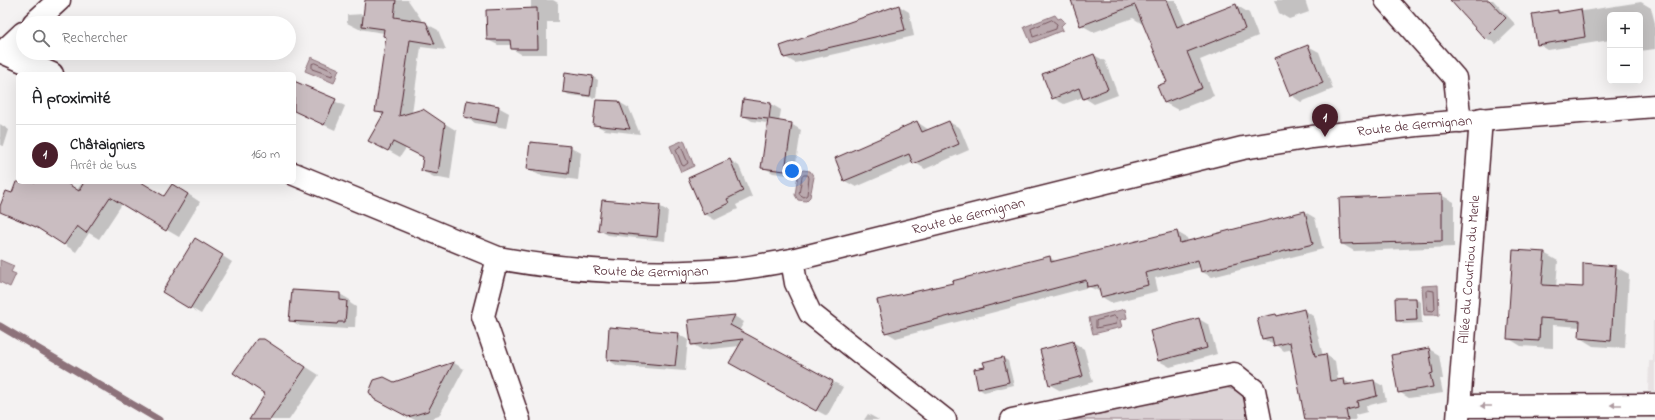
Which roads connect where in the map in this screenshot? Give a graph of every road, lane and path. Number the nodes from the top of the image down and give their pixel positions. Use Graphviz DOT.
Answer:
graph roads {
  1 [pos="59,0"];
  2 [pos="1386,0"];
  3 [pos="42,16"];
  4 [pos="16,39"];
  5 [pos="1,51"];
  6 [pos="16,58"];
  7 [pos="21,60"];
  8 [pos="48,72"];
  9 [pos="1655,106"];
  10 [pos="1481,119"];
  11 [pos="1460,122"];
  12 [pos="296,175"];
  13 [pos="498,258"];
  14 [pos="792,260"];
  15 [pos="1655,405"];
  16 [pos="1458,413"];
  17 [pos="519,420"];
  18 [pos="945,420"];
  19 [pos="1012,420"];
  20 [pos="1260,420"];
  1 -- 3 [label="street"];
  2 -- 11 [label="street"];
  4 -- 5 [label="street"];
  5 -- 6 [label="street"];
  7 -- 8 [label="street"];
  9 -- 10 [label="street, Route de Germignan"];
  10 -- 11 [label="street, Route de Germignan"];
  10 -- 16 [label="street, Allée du Courtiou du Merle"];
  11 -- 14 [label="street, Route de Germignan"];
  12 -- 13 [label="street, Route de Germignan"];
  13 -- 14 [label="street, Route de Germignan"];
  13 -- 17 [label="street"];
  14 -- 18 [label="street"];
  15 -- 16 [label="street, one-way"];
  19 -- 20 [label="street"];
}
